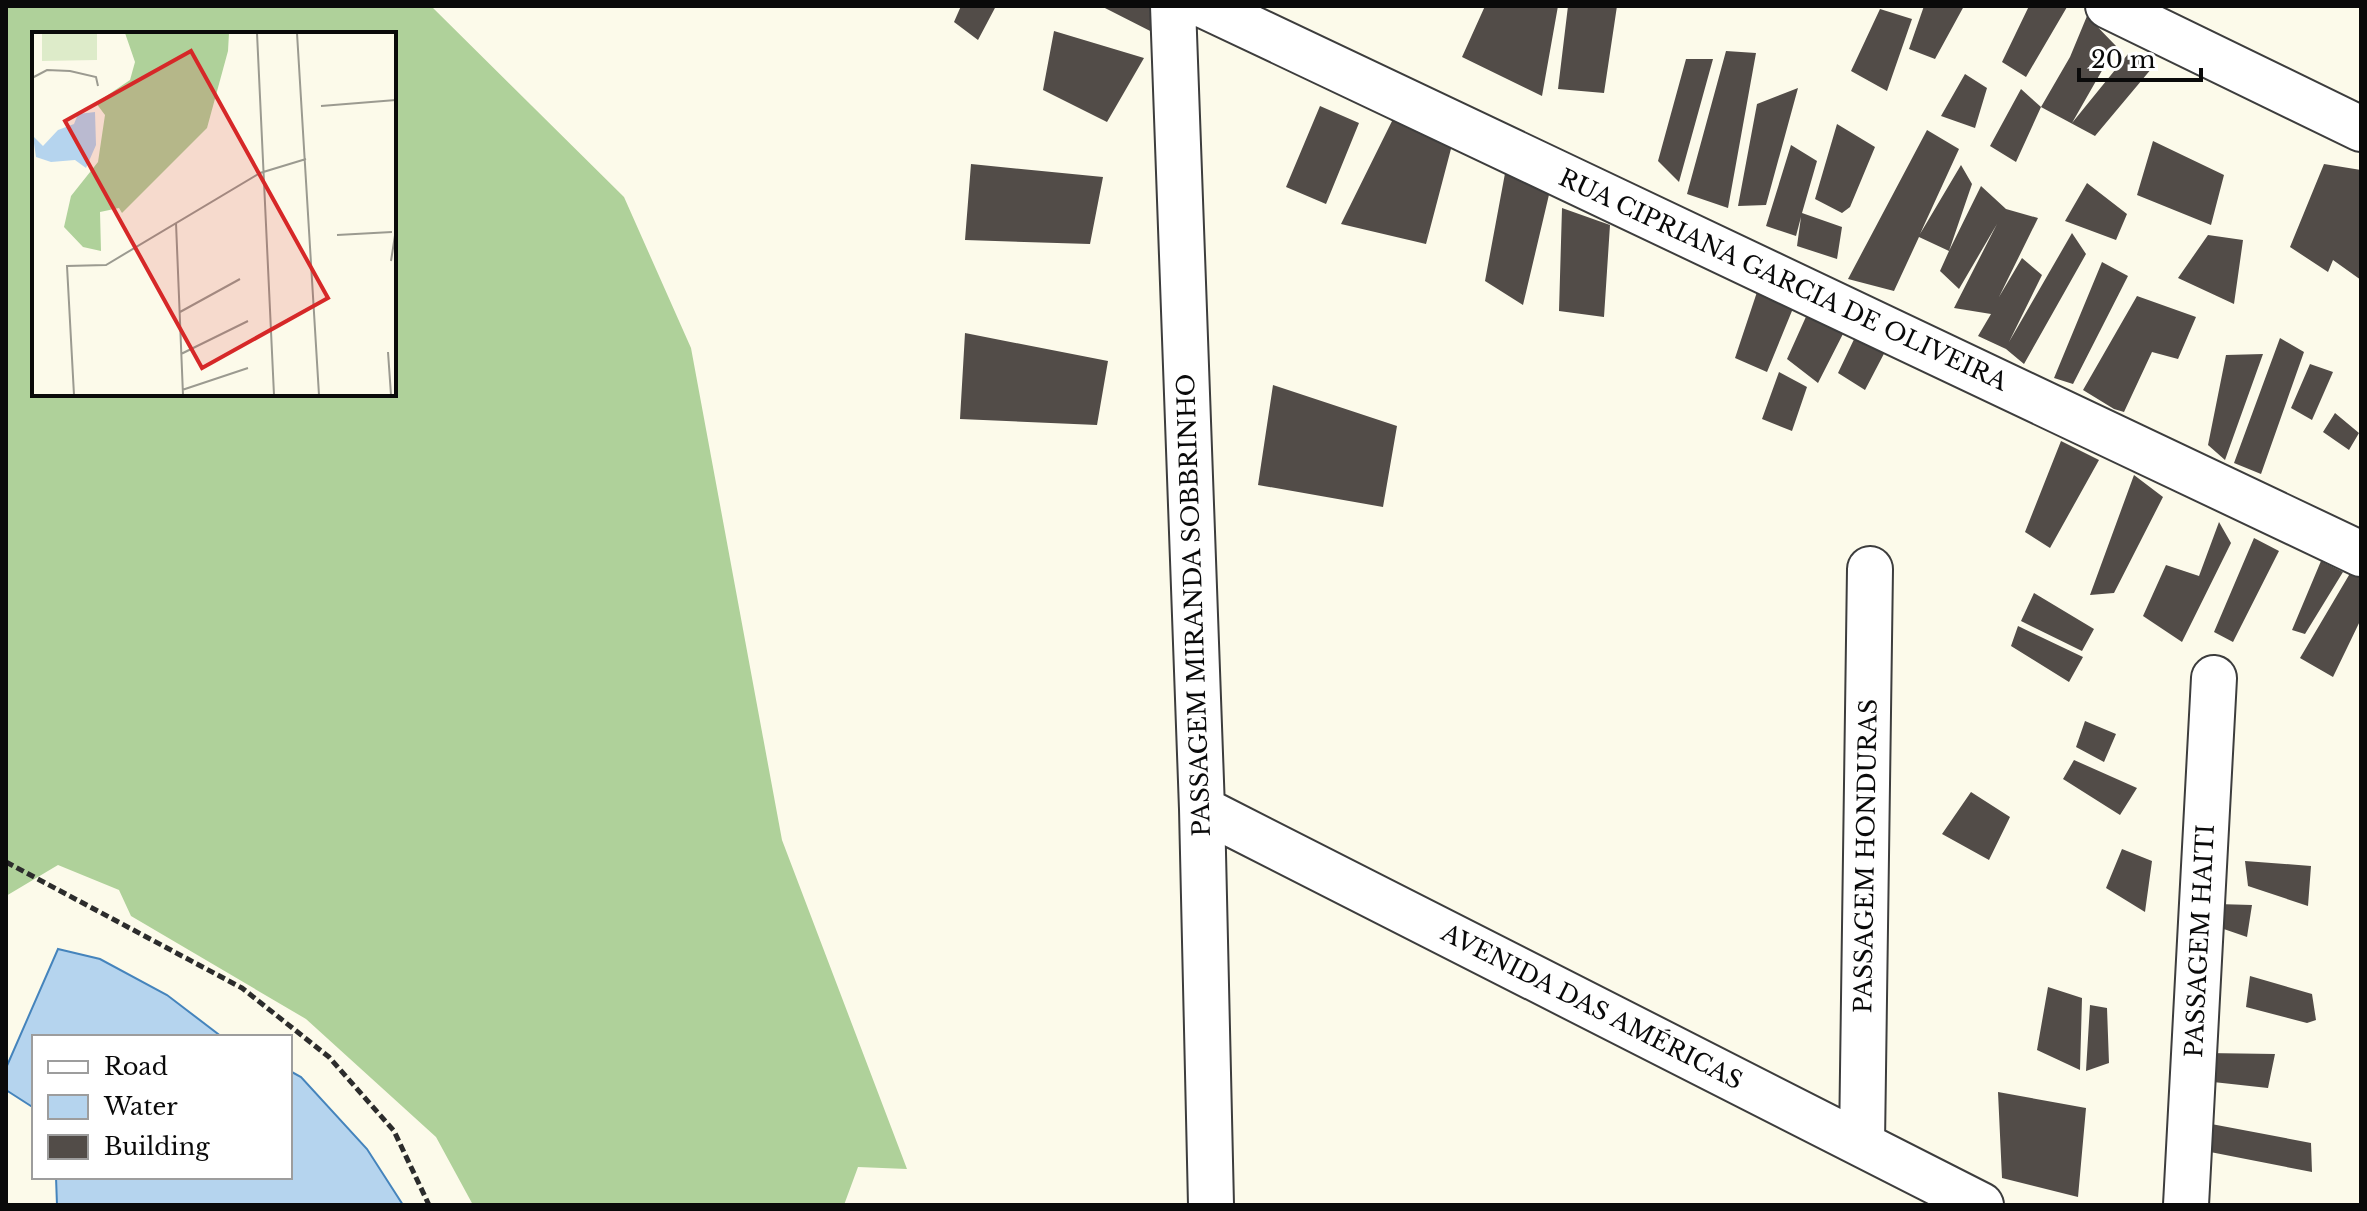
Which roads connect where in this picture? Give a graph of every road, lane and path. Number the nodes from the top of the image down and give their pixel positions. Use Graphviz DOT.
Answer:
graph roads {
  1 [pos="1173,6"];
  2 [pos="1205,6"];
  3 [pos="2108,6"];
  4 [pos="2361,129"];
  5 [pos="2361,554"];
  6 [pos="1870,569"];
  7 [pos="2214,678"];
  8 [pos="1202,809"];
  9 [pos="6,862"];
  10 [pos="1862,1143"];
  11 [pos="429,1205"];
  12 [pos="1211,1205"];
  13 [pos="1981,1205"];
  14 [pos="2186,1205"];
  1 -- 8 [label="street, PASSAGEM MIRANDA SOBBRINHO"];
  2 -- 5 [label="street, RUA CIPRIANA GARCIA DE OLIVEIRA"];
  3 -- 4 [label="street"];
  6 -- 10 [label="street, PASSAGEM HONDURAS"];
  7 -- 14 [label="street, PASSAGEM HAITI"];
  8 -- 10 [label="street, AVENIDA DAS AMÉRICAS"];
  8 -- 12 [label="street, PASSAGEM MIRANDA SOBBRINHO"];
  9 -- 11 [label="path"];
  10 -- 13 [label="street, AVENIDA DAS AMÉRICAS"];
}
